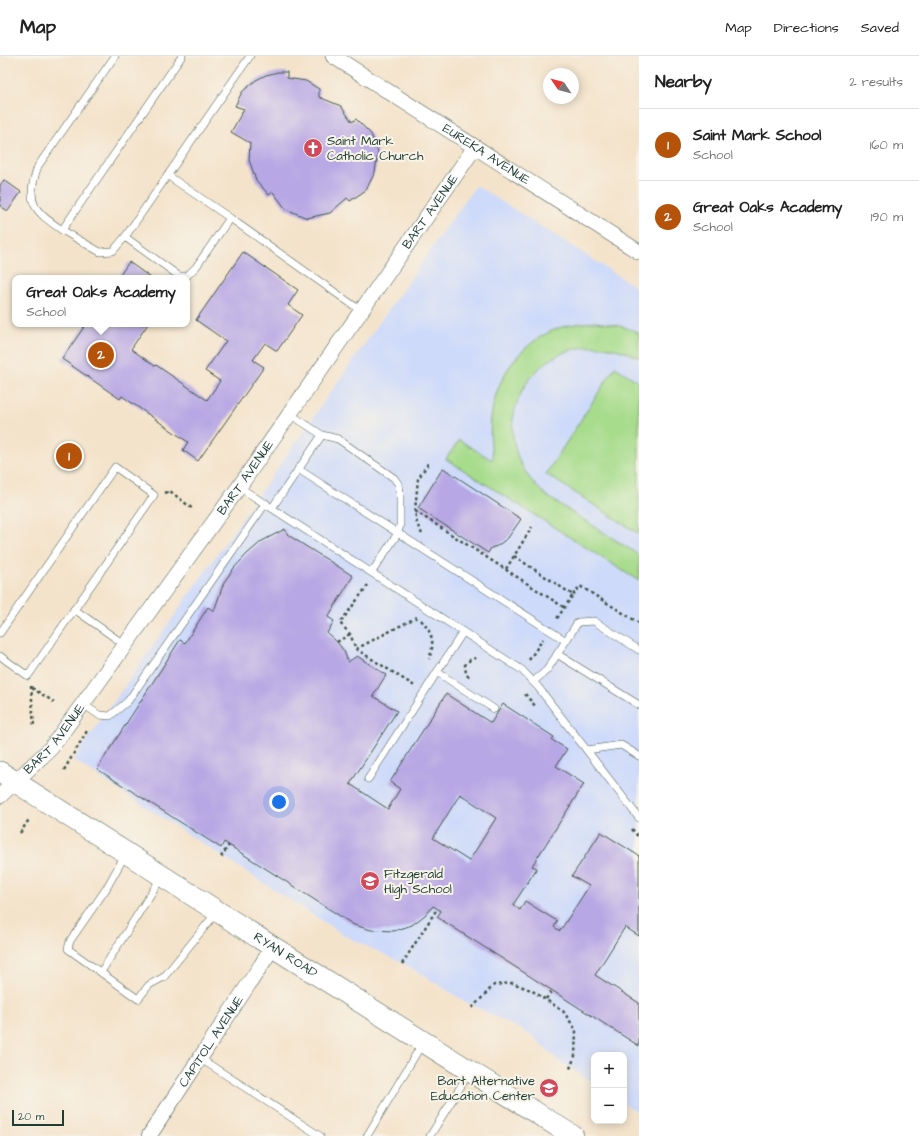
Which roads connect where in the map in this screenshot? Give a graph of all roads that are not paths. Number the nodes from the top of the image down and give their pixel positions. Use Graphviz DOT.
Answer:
graph roads {
  1 [pos="115,56"];
  2 [pos="182,56"];
  3 [pos="250,56"];
  4 [pos="333,56"];
  5 [pos="474,147"];
  6 [pos="167,175"];
  7 [pos="230,218"];
  8 [pos="62,230"];
  9 [pos="125,237"];
  10 [pos="639,252"];
  11 [pos="178,275"];
  12 [pos="188,275"];
  13 [pos="360,310"];
  14 [pos="290,414"];
  15 [pos="322,435"];
  16 [pos="298,469"];
  17 [pos="239,486"];
  18 [pos="266,503"];
  19 [pos="272,508"];
  20 [pos="398,533"];
  21 [pos="372,572"];
  22 [pos="74,609"];
  23 [pos="463,632"];
  24 [pos="0,634"];
  25 [pos="566,641"];
  26 [pos="125,645"];
  27 [pos="639,650"];
  28 [pos="557,654"];
  29 [pos="0,656"];
  30 [pos="437,672"];
  31 [pos="533,682"];
  32 [pos="83,704"];
  33 [pos="639,705"];
  34 [pos="494,709"];
  35 [pos="587,750"];
  36 [pos="639,756"];
  37 [pos="8,777"];
  38 [pos="368,779"];
  39 [pos="0,796"];
  40 [pos="639,818"];
  41 [pos="127,853"];
  42 [pos="162,876"];
  43 [pos="217,911"];
  44 [pos="273,947"];
  45 [pos="100,972"];
  46 [pos="424,1042"];
  47 [pos="201,1059"];
  48 [pos="470,1071"];
  49 [pos="149,1136"];
  50 [pos="320,1136"];
  51 [pos="367,1136"];
  52 [pos="430,1136"];
  53 [pos="573,1136"];
  1 -- 8 [label="lane"];
  2 -- 8 [label="lane"];
  3 -- 6 [label="lane"];
  4 -- 5 [label="street, EUREKA AVENUE"];
  5 -- 10 [label="street, EUREKA AVENUE"];
  5 -- 13 [label="street, BART AVENUE"];
  6 -- 7 [label="lane"];
  6 -- 9 [label="lane"];
  7 -- 12 [label="lane"];
  7 -- 13 [label="lane"];
  8 -- 9 [label="lane"];
  9 -- 11 [label="lane"];
  13 -- 14 [label="street, BART AVENUE"];
  14 -- 15 [label="lane"];
  14 -- 17 [label="street, BART AVENUE"];
  15 -- 16 [label="lane"];
  15 -- 20 [label="lane"];
  16 -- 19 [label="lane"];
  16 -- 20 [label="lane"];
  17 -- 18 [label="lane"];
  17 -- 26 [label="street, BART AVENUE"];
  18 -- 19 [label="lane"];
  18 -- 32 [label="lane"];
  19 -- 21 [label="lane"];
  20 -- 21 [label="lane"];
  20 -- 25 [label="lane"];
  21 -- 23 [label="lane"];
  22 -- 24 [label="lane"];
  22 -- 26 [label="lane"];
  22 -- 29 [label="lane"];
  23 -- 30 [label="lane"];
  23 -- 31 [label="lane"];
  25 -- 27 [label="lane"];
  25 -- 28 [label="lane"];
  26 -- 32 [label="street, BART AVENUE"];
  28 -- 31 [label="lane"];
  28 -- 33 [label="lane"];
  30 -- 34 [label="lane"];
  30 -- 38 [label="lane"];
  31 -- 35 [label="lane"];
  32 -- 37 [label="street, BART AVENUE"];
  35 -- 36 [label="lane"];
  35 -- 40 [label="lane"];
  37 -- 39 [label="street, BART AVENUE"];
  37 -- 41 [label="main road, RYAN ROAD"];
  41 -- 42 [label="main road, RYAN ROAD"];
  41 -- 45 [label="lane"];
  42 -- 43 [label="main road, RYAN ROAD"];
  42 -- 45 [label="lane"];
  43 -- 44 [label="main road, RYAN ROAD"];
  43 -- 45 [label="lane"];
  44 -- 46 [label="main road, RYAN ROAD"];
  44 -- 47 [label="street, CAPITOL AVENUE"];
  46 -- 48 [label="main road, RYAN ROAD"];
  46 -- 51 [label="lane"];
  47 -- 49 [label="street, CAPITOL AVENUE"];
  47 -- 50 [label="lane"];
  48 -- 52 [label="lane"];
  48 -- 53 [label="main road, RYAN ROAD"];
}
